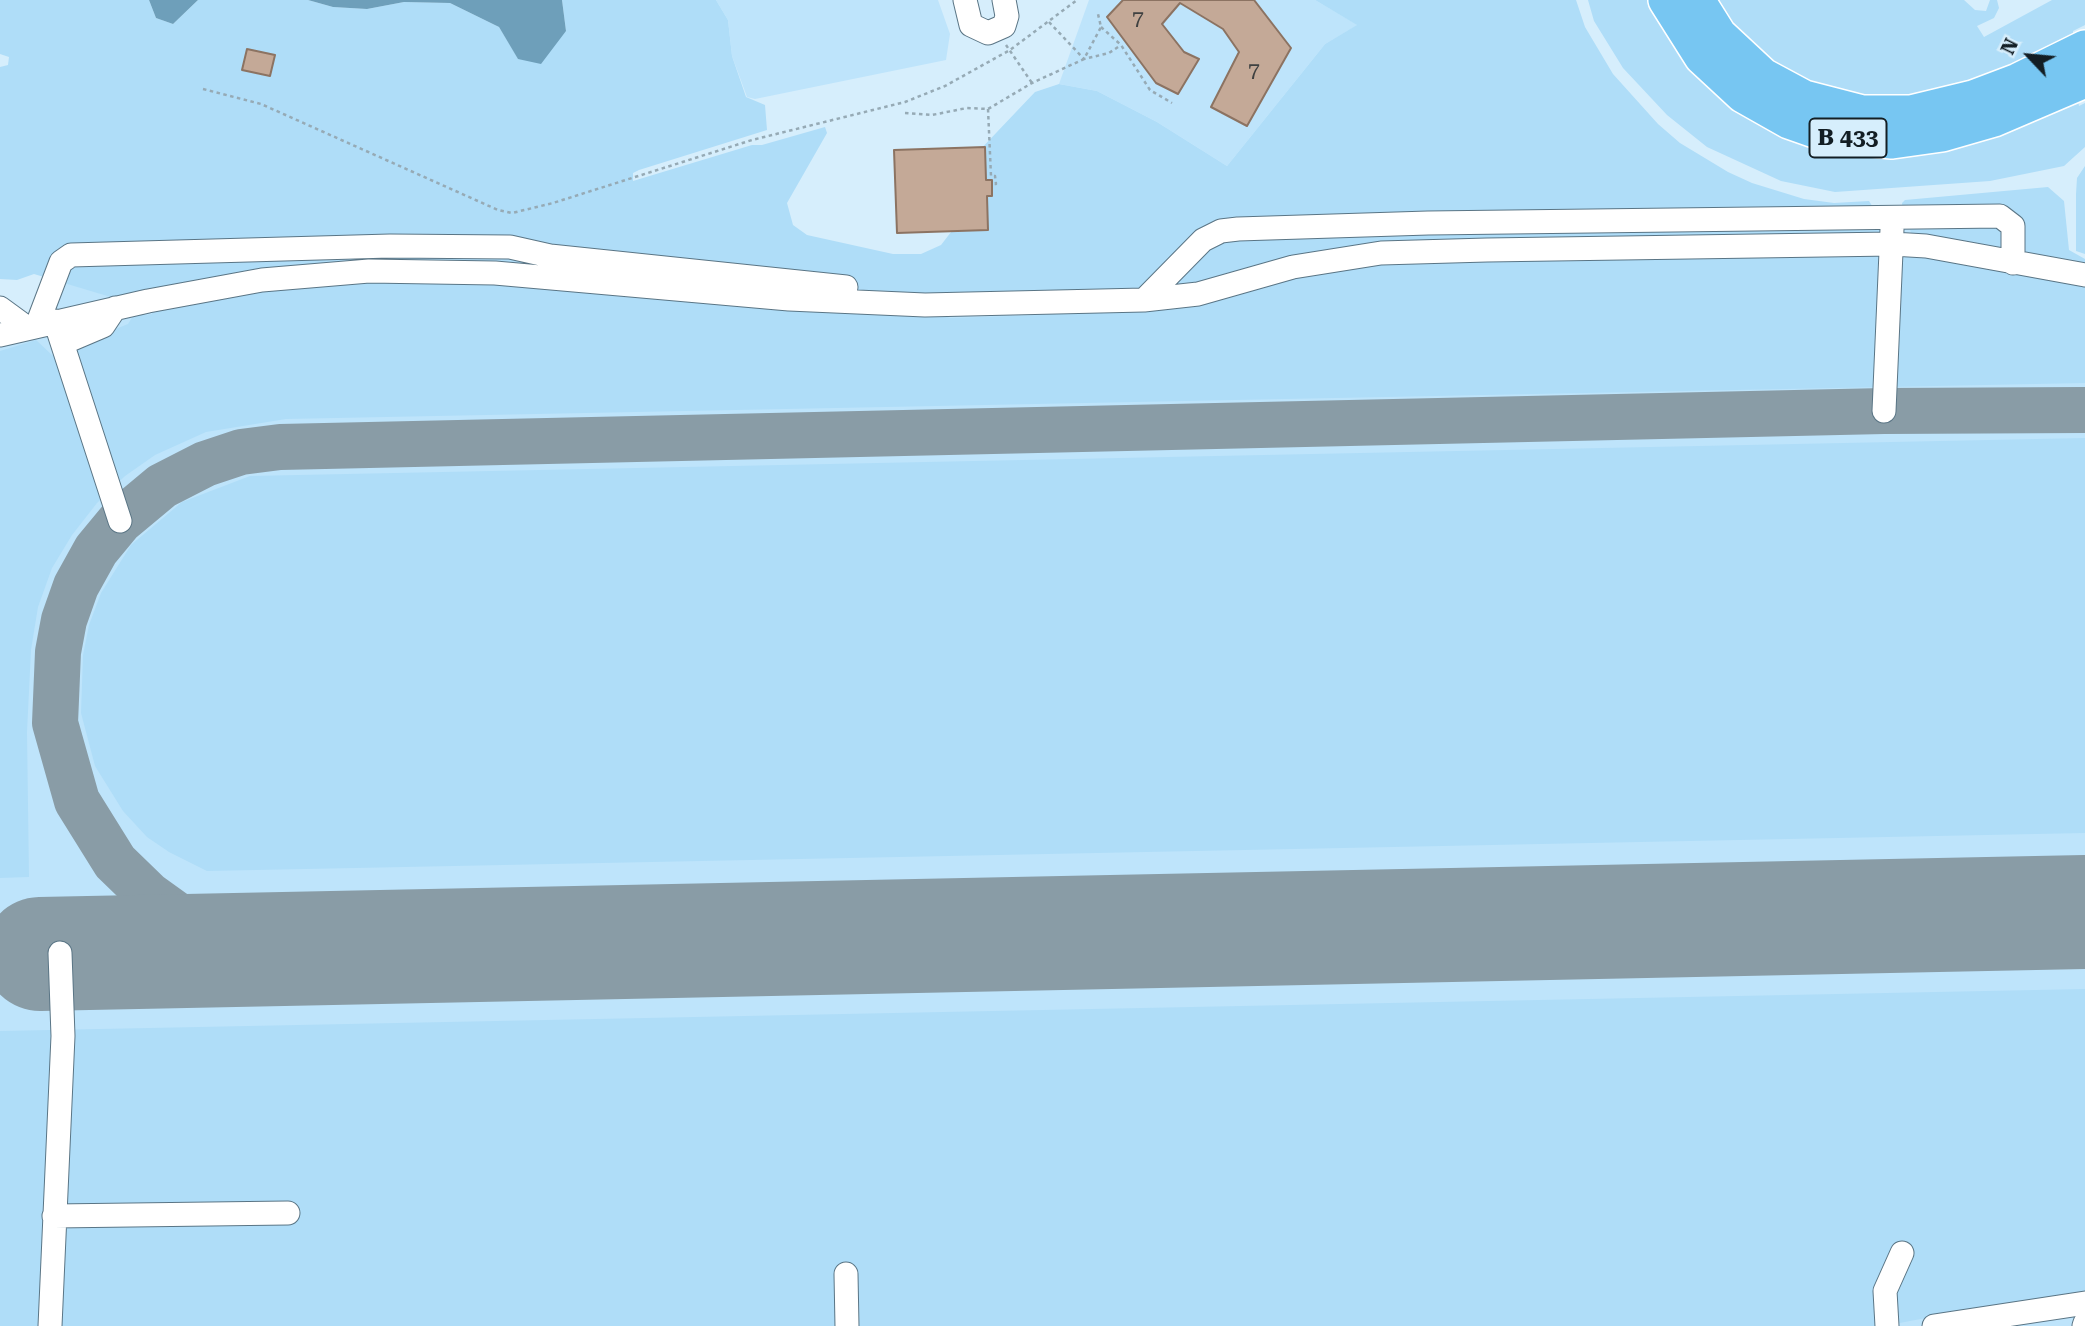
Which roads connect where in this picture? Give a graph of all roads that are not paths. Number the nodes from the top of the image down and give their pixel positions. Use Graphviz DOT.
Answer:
graph roads {
  1 [pos="965,0"];
  2 [pos="1004,0"];
  3 [pos="1666,0"];
  4 [pos="1697,0"];
  5 [pos="2080,67"];
  6 [pos="1892,214"];
  7 [pos="1892,244"];
  8 [pos="2013,262"];
  9 [pos="2085,275"];
  10 [pos="1143,300"];
  11 [pos="951,304"];
  12 [pos="0,308"];
  13 [pos="115,308"];
  14 [pos="39,324"];
  15 [pos="0,335"];
  16 [pos="63,344"];
  17 [pos="1884,411"];
  18 [pos="120,521"];
  19 [pos="60,953"];
  20 [pos="288,1213"];
  21 [pos="54,1216"];
  22 [pos="1902,1253"];
  23 [pos="846,1274"];
  24 [pos="2085,1303"];
  25 [pos="50,1326"];
  26 [pos="847,1326"];
  27 [pos="1887,1326"];
  28 [pos="1934,1326"];
  1 -- 2 [label="street"];
  3 -- 5 [label="highway, B 433"];
  4 -- 5 [label="highway, B 433"];
  6 -- 7 [label="street"];
  6 -- 8 [label="street"];
  6 -- 10 [label="street"];
  7 -- 8 [label="street"];
  7 -- 10 [label="street"];
  7 -- 17 [label="street"];
  8 -- 9 [label="street"];
  10 -- 11 [label="street"];
  11 -- 13 [label="street"];
  11 -- 14 [label="street"];
  12 -- 14 [label="street"];
  13 -- 14 [label="street"];
  13 -- 16 [label="street"];
  14 -- 15 [label="street"];
  14 -- 16 [label="street"];
  16 -- 18 [label="street"];
  19 -- 21 [label="street"];
  20 -- 21 [label="street"];
  21 -- 25 [label="street"];
  22 -- 27 [label="street"];
  23 -- 26 [label="street"];
  24 -- 28 [label="street"];
}
